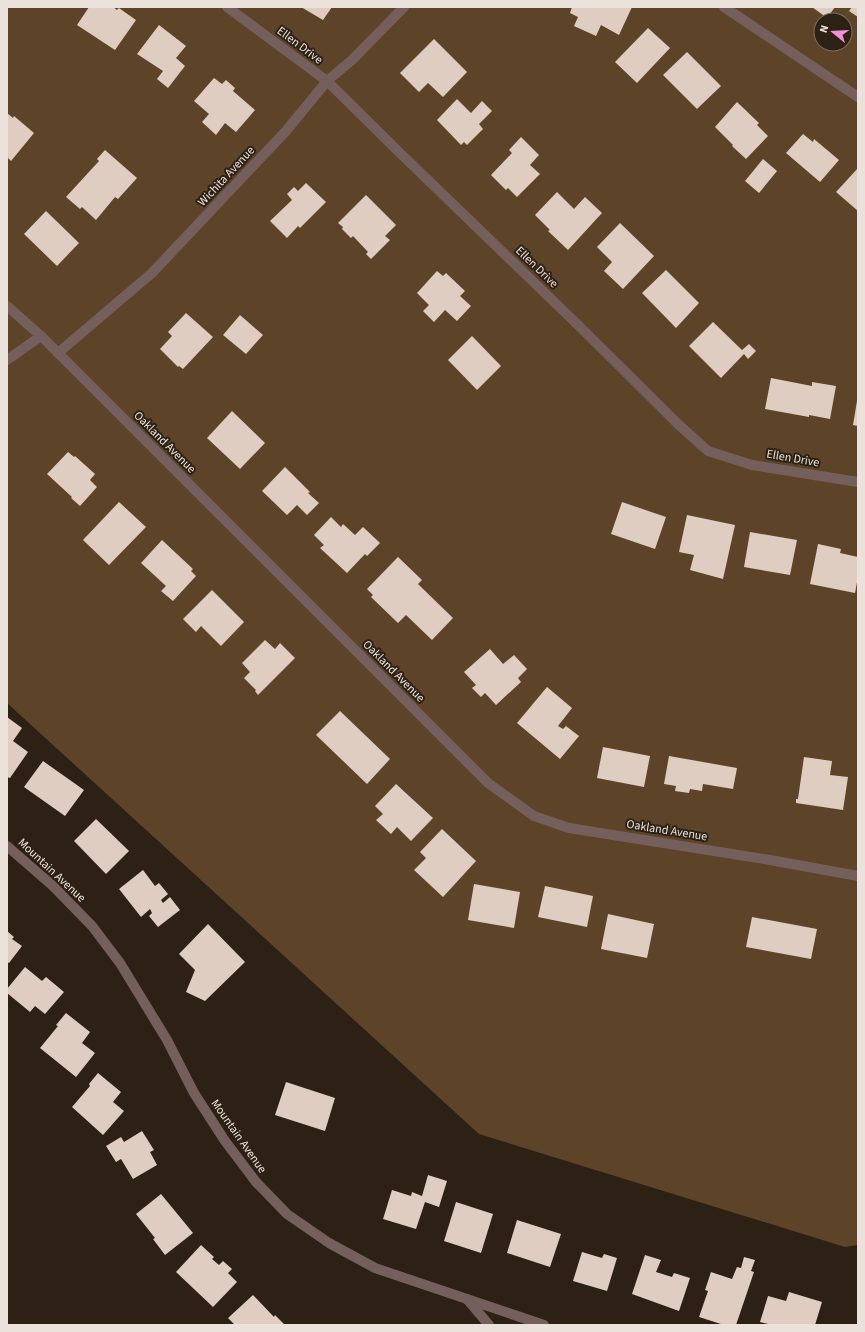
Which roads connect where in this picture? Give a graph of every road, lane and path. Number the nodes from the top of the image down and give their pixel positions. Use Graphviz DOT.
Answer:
graph roads {
  1 [pos="227,7"];
  2 [pos="404,7"];
  3 [pos="724,7"];
  4 [pos="327,81"];
  5 [pos="858,97"];
  6 [pos="7,306"];
  7 [pos="41,336"];
  8 [pos="58,353"];
  9 [pos="7,360"];
  10 [pos="858,482"];
  11 [pos="7,846"];
  12 [pos="858,876"];
  13 [pos="467,1299"];
  14 [pos="489,1325"];
  15 [pos="544,1325"];
  1 -- 4 [label="street, Ellen Drive"];
  2 -- 4 [label="street, Wichita Avenue"];
  3 -- 5 [label="street"];
  4 -- 8 [label="street, Wichita Avenue"];
  4 -- 10 [label="street, Ellen Drive"];
  6 -- 7 [label="street, Oakland Avenue"];
  7 -- 8 [label="street, Oakland Avenue"];
  7 -- 9 [label="street"];
  8 -- 12 [label="street, Oakland Avenue"];
  11 -- 13 [label="street, Mountain Avenue"];
  13 -- 14 [label="street"];
  13 -- 15 [label="street, Mountain Avenue"];
}
